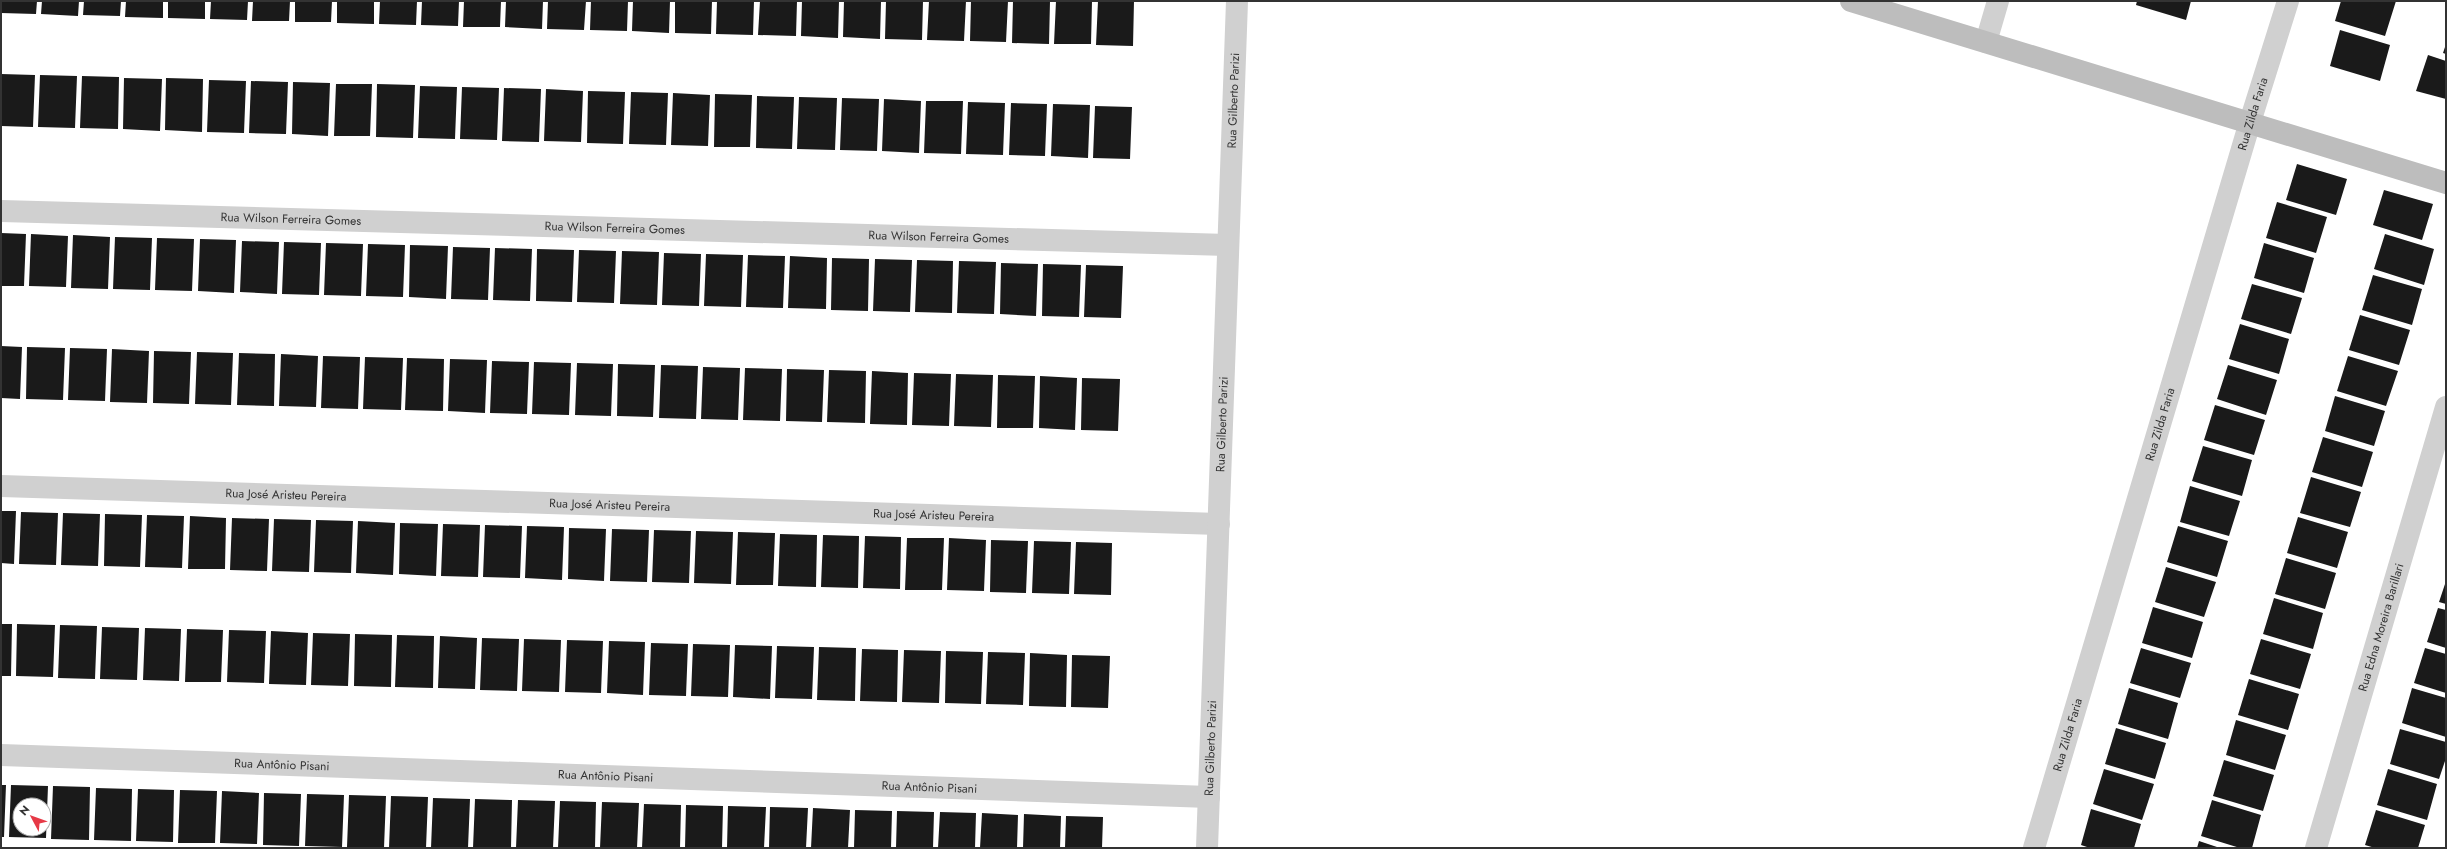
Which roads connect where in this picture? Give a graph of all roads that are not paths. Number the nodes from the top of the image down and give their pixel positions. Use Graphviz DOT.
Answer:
graph roads {
  1 [pos="1237,1"];
  2 [pos="1851,1"];
  3 [pos="1998,1"];
  4 [pos="2288,1"];
  5 [pos="1986,42"];
  6 [pos="2250,122"];
  7 [pos="2446,182"];
  8 [pos="1,211"];
  9 [pos="1228,245"];
  10 [pos="2446,407"];
  11 [pos="1,486"];
  12 [pos="1219,524"];
  13 [pos="1,755"];
  14 [pos="1209,796"];
  15 [pos="1207,848"];
  16 [pos="2034,848"];
  17 [pos="2316,848"];
  1 -- 9 [label="street, Rua Gilberto Parizi"];
  2 -- 5 [label="street"];
  3 -- 5 [label="street"];
  4 -- 6 [label="street, Rua Zilda Faria"];
  5 -- 6 [label="street"];
  6 -- 7 [label="street"];
  6 -- 16 [label="street, Rua Zilda Faria"];
  8 -- 9 [label="street, Rua Wilson Ferreira Gomes"];
  9 -- 12 [label="street, Rua Gilberto Parizi"];
  10 -- 17 [label="street, Rua Edna Moreira Barillari"];
  11 -- 12 [label="street, Rua José Aristeu Pereira"];
  12 -- 14 [label="street, Rua Gilberto Parizi"];
  13 -- 14 [label="street, Rua Antônio Pisani"];
  14 -- 15 [label="street, Rua Gilberto Parizi"];
}
